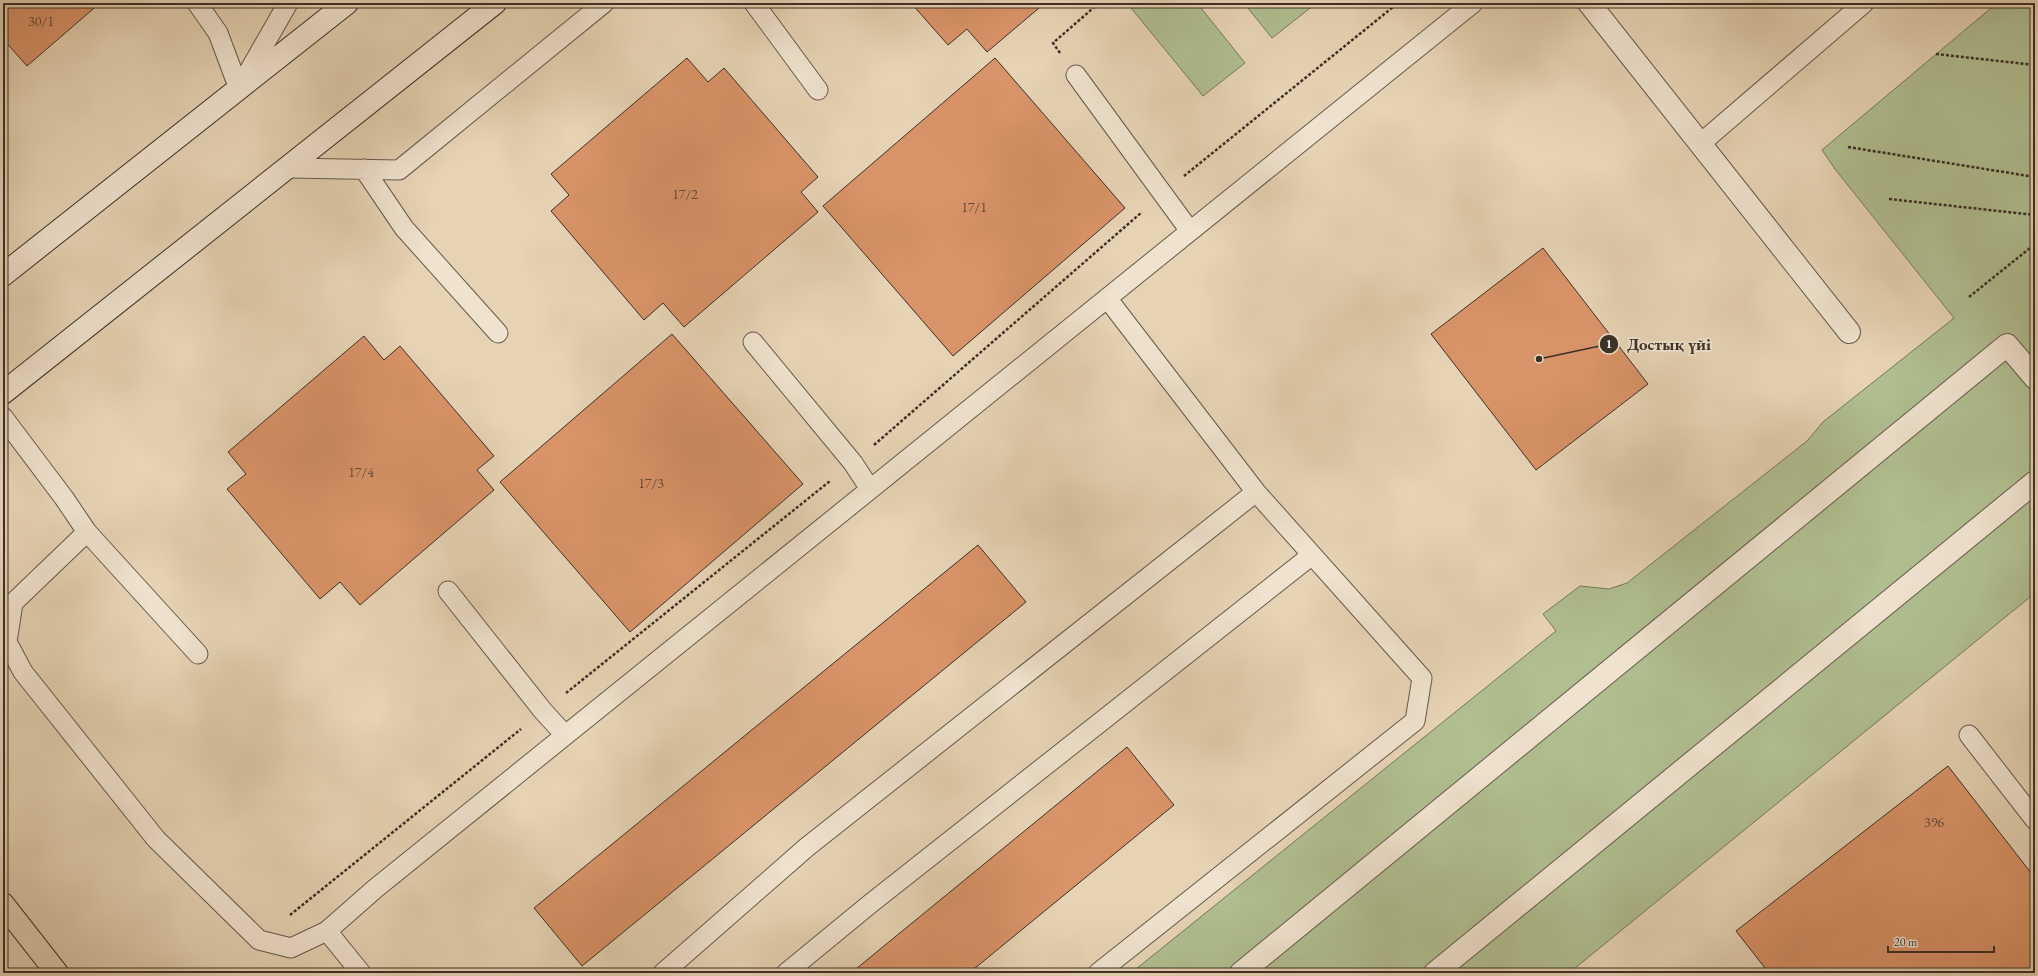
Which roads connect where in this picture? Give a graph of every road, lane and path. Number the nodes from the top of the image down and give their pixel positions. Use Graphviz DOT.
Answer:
graph roads {
  1 [pos="197,3"];
  2 [pos="288,3"];
  3 [pos="347,3"];
  4 [pos="496,3"];
  5 [pos="604,3"];
  6 [pos="754,3"];
  7 [pos="1099,3"];
  8 [pos="1473,3"];
  9 [pos="1588,3"];
  10 [pos="1864,3"];
  11 [pos="1936,54"];
  12 [pos="2035,65"];
  13 [pos="1076,75"];
  14 [pos="239,89"];
  15 [pos="818,90"];
  16 [pos="1700,144"];
  17 [pos="1848,147"];
  18 [pos="288,168"];
  19 [pos="364,170"];
  20 [pos="2035,177"];
  21 [pos="1890,199"];
  22 [pos="2035,215"];
  23 [pos="1190,231"];
  24 [pos="2035,244"];
  25 [pos="3,275"];
  26 [pos="1969,297"];
  27 [pos="1107,298"];
  28 [pos="1849,332"];
  29 [pos="498,333"];
  30 [pos="752,342"];
  31 [pos="2035,378"];
  32 [pos="3,394"];
  33 [pos="3,417"];
  34 [pos="2035,482"];
  35 [pos="870,489"];
  36 [pos="1256,492"];
  37 [pos="87,532"];
  38 [pos="1312,555"];
  39 [pos="448,591"];
  40 [pos="198,654"];
  41 [pos="565,735"];
  42 [pos="1969,735"];
  43 [pos="2035,820"];
  44 [pos="3,904"];
  45 [pos="327,931"];
  46 [pos="57,973"];
  47 [pos="361,973"];
  48 [pos="663,973"];
  49 [pos="786,973"];
  50 [pos="1098,973"];
  51 [pos="1241,973"];
  52 [pos="1435,973"];
  1 -- 14 [label="lane"];
  2 -- 14 [label="lane"];
  3 -- 14 [label="street"];
  4 -- 18 [label="street"];
  5 -- 19 [label="lane"];
  6 -- 15 [label="lane"];
  7 -- 13 [label="path"];
  8 -- 23 [label="lane"];
  9 -- 16 [label="street"];
  10 -- 16 [label="lane"];
  11 -- 12 [label="path"];
  13 -- 23 [label="lane"];
  14 -- 25 [label="street"];
  16 -- 28 [label="street"];
  17 -- 20 [label="path"];
  18 -- 19 [label="lane"];
  18 -- 32 [label="street"];
  19 -- 29 [label="lane"];
  21 -- 22 [label="path"];
  23 -- 27 [label="lane"];
  24 -- 26 [label="path"];
  27 -- 35 [label="lane"];
  27 -- 36 [label="lane"];
  30 -- 35 [label="lane"];
  31 -- 51 [label="street"];
  33 -- 37 [label="lane"];
  34 -- 52 [label="street"];
  35 -- 41 [label="lane"];
  36 -- 38 [label="lane"];
  36 -- 48 [label="lane"];
  37 -- 40 [label="lane"];
  37 -- 45 [label="lane"];
  38 -- 49 [label="lane"];
  38 -- 50 [label="lane"];
  39 -- 41 [label="lane"];
  41 -- 45 [label="lane"];
  42 -- 43 [label="lane"];
  44 -- 46 [label="highway"];
  45 -- 47 [label="lane"];
}
